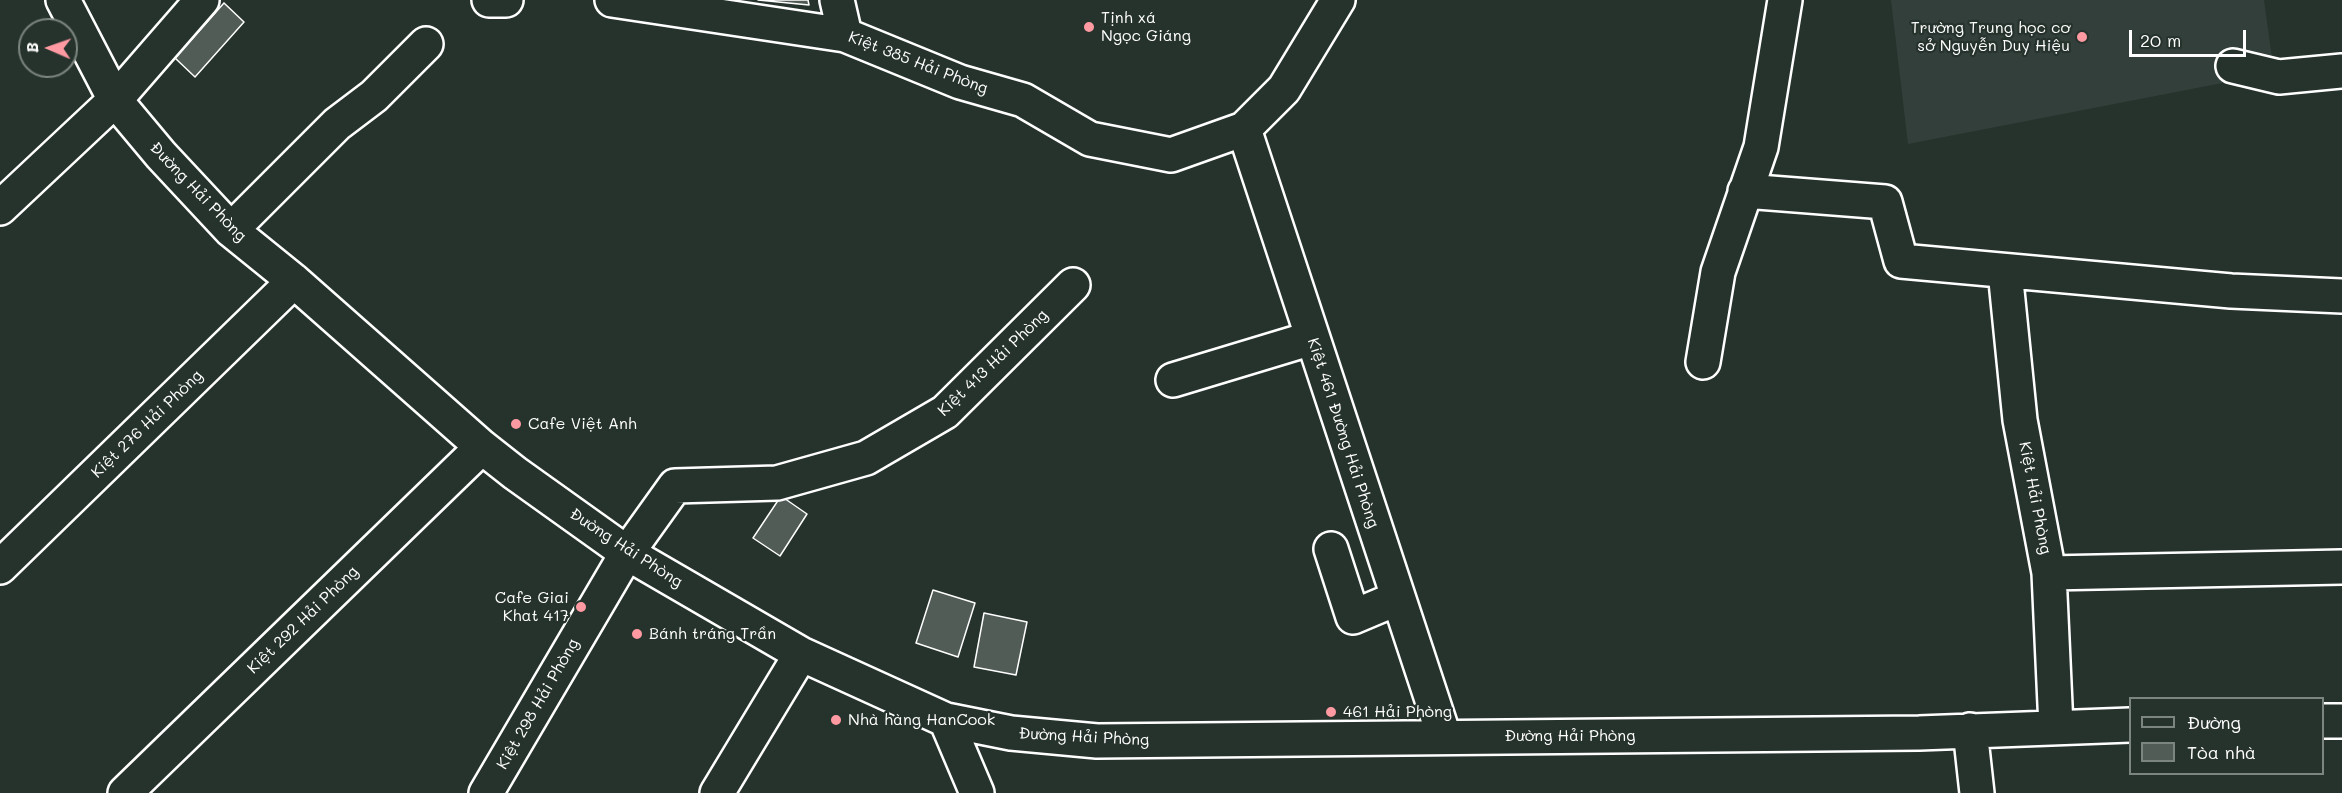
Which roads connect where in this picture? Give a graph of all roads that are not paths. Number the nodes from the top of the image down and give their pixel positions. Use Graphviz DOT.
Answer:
graph roads {
  1 [pos="63,0"];
  2 [pos="202,0"];
  3 [pos="489,0"];
  4 [pos="506,0"];
  5 [pos="612,0"];
  6 [pos="837,0"];
  7 [pos="1338,0"];
  8 [pos="1785,0"];
  9 [pos="706,7"];
  10 [pos="845,35"];
  11 [pos="426,44"];
  12 [pos="2233,66"];
  13 [pos="2342,71"];
  14 [pos="115,100"];
  15 [pos="1244,129"];
  16 [pos="1745,191"];
  17 [pos="0,208"];
  18 [pos="231,230"];
  19 [pos="2005,271"];
  20 [pos="294,281"];
  21 [pos="1073,285"];
  22 [pos="2342,296"];
  23 [pos="1312,338"];
  24 [pos="1703,362"];
  25 [pos="1173,380"];
  26 [pos="482,447"];
  27 [pos="1331,549"];
  28 [pos="627,553"];
  29 [pos="0,567"];
  30 [pos="2342,567"];
  31 [pos="2049,573"];
  32 [pos="1398,598"];
  33 [pos="801,654"];
  34 [pos="946,720"];
  35 [pos="2324,721"];
  36 [pos="2342,721"];
  37 [pos="2129,724"];
  38 [pos="2056,727"];
  39 [pos="1970,730"];
  40 [pos="1443,736"];
  41 [pos="125,793"];
  42 [pos="486,793"];
  43 [pos="717,793"];
  44 [pos="977,793"];
  45 [pos="1977,793"];
  1 -- 14 [label="street, Đường Hải Phòng"];
  2 -- 14 [label="street"];
  3 -- 4 [label="street"];
  5 -- 9 [label="street, Kiệt 385 Hải Phòng"];
  6 -- 10 [label="street"];
  7 -- 15 [label="street"];
  8 -- 16 [label="street"];
  9 -- 10 [label="street, Kiệt 385 Hải Phòng"];
  10 -- 15 [label="street, Kiệt 385 Hải Phòng"];
  11 -- 18 [label="street"];
  12 -- 13 [label="street"];
  14 -- 17 [label="street"];
  14 -- 18 [label="street, Đường Hải Phòng"];
  15 -- 23 [label="street, Kiệt 461 Đường Hải Phòng"];
  16 -- 19 [label="street"];
  16 -- 24 [label="street"];
  18 -- 20 [label="street, Đường Hải Phòng"];
  19 -- 22 [label="street"];
  19 -- 31 [label="street, Kiệt Hải Phòng"];
  20 -- 26 [label="street, Đường Hải Phòng"];
  20 -- 29 [label="street, Kiệt 276 Hải Phòng"];
  21 -- 28 [label="street, Kiệt 413 Hải Phòng"];
  23 -- 25 [label="street"];
  23 -- 32 [label="street, Kiệt 461 Đường Hải Phòng"];
  26 -- 28 [label="street, Đường Hải Phòng"];
  26 -- 41 [label="street, Kiệt 292 Hải Phòng"];
  27 -- 32 [label="street"];
  28 -- 33 [label="street, Đường Hải Phòng"];
  28 -- 42 [label="street, Kiệt 298 Hải Phòng"];
  30 -- 31 [label="street"];
  31 -- 38 [label="street, Kiệt Hải Phòng"];
  32 -- 40 [label="street, Kiệt 461 Đường Hải Phòng"];
  33 -- 34 [label="street, Đường Hải Phòng"];
  33 -- 43 [label="street"];
  34 -- 40 [label="street, Đường Hải Phòng"];
  34 -- 44 [label="street"];
  35 -- 36 [label="street"];
  37 -- 38 [label="street, Đường Hải Phòng"];
  38 -- 39 [label="street, Đường Hải Phòng"];
  39 -- 40 [label="street, Đường Hải Phòng"];
  39 -- 45 [label="street"];
}
